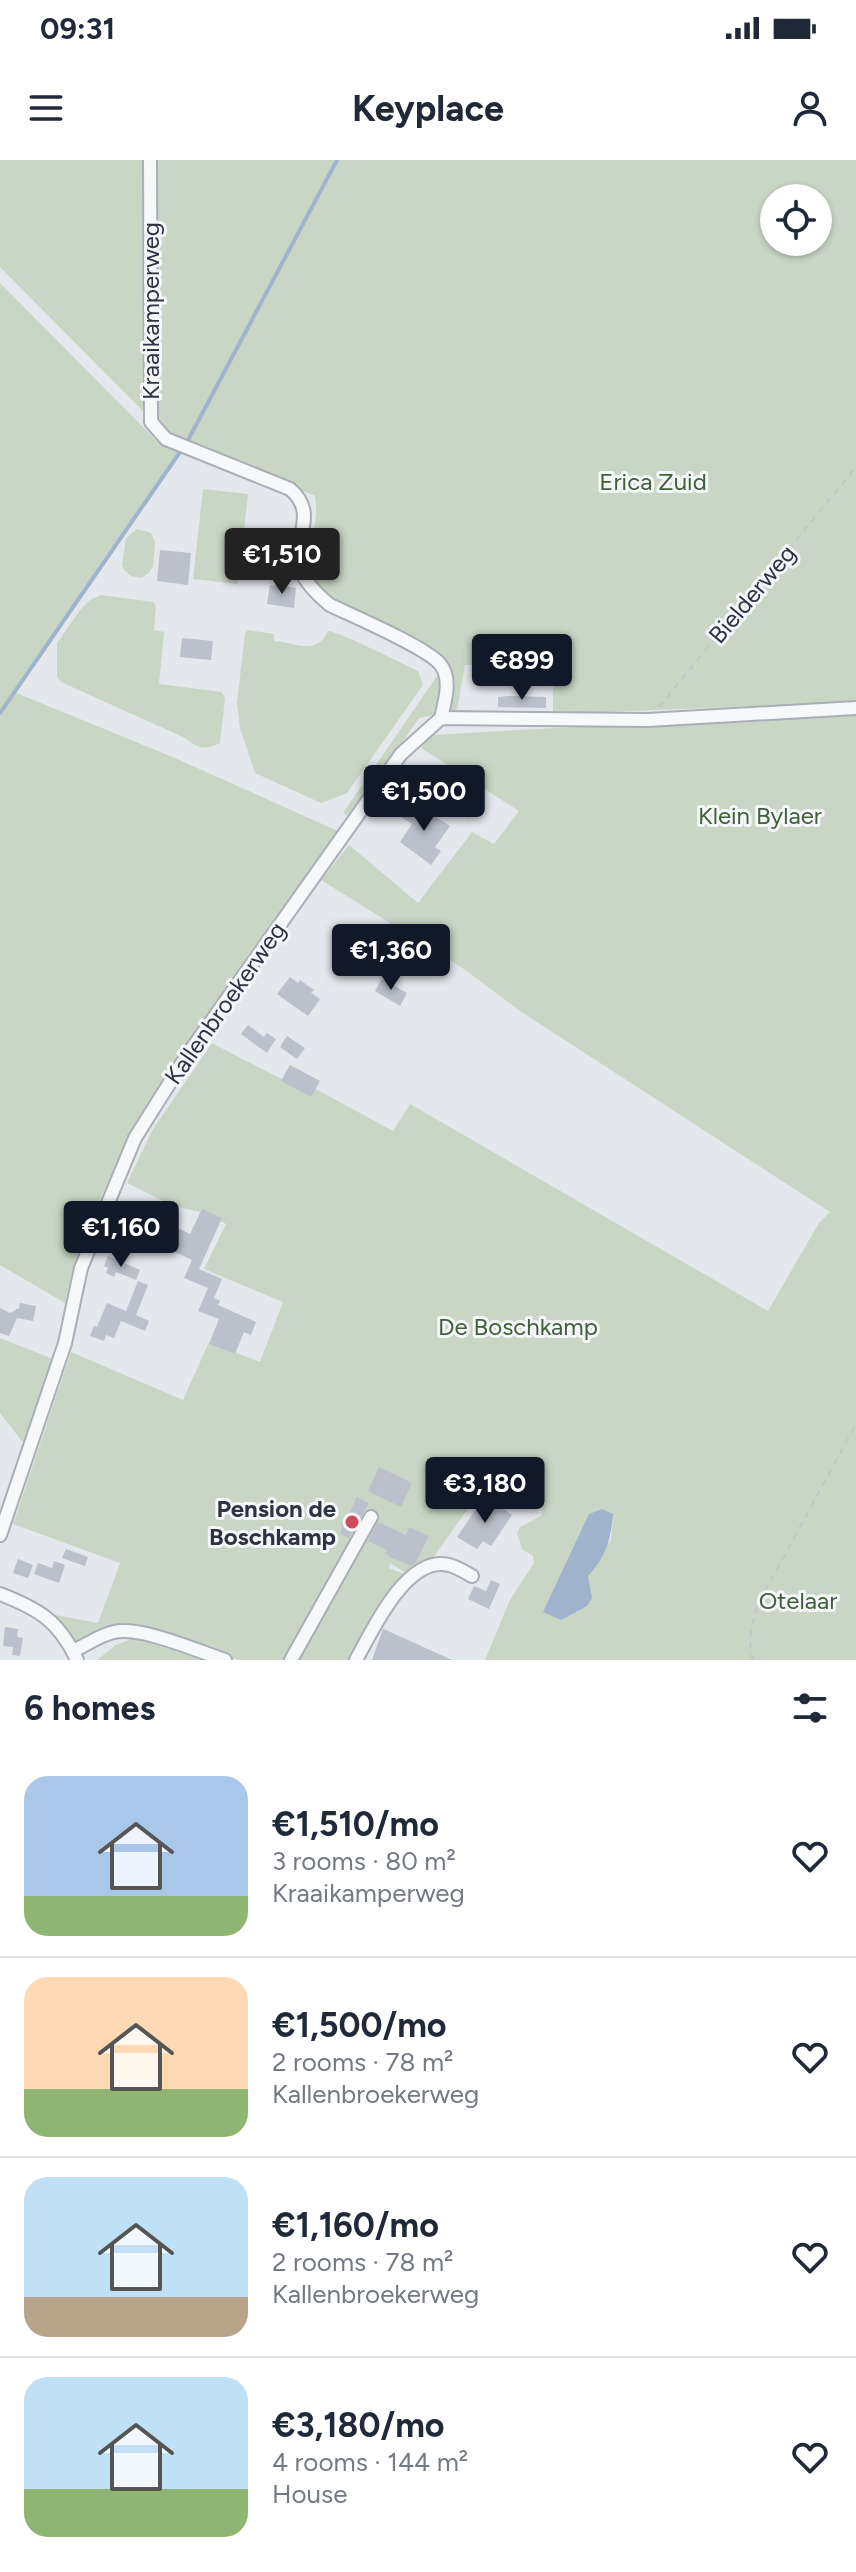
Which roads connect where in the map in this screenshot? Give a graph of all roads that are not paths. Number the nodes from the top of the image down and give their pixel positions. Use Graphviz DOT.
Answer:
graph roads {
  1 [pos="150,160"];
  2 [pos="856,708"];
  3 [pos="441,718"];
  4 [pos="371,1517"];
  5 [pos="0,1535"];
  6 [pos="472,1576"];
  7 [pos="0,1594"];
  8 [pos="75,1655"];
  9 [pos="225,1660"];
  10 [pos="291,1660"];
  11 [pos="356,1660"];
  1 -- 3 [label="street, Kraaikamperweg"];
  2 -- 3 [label="street"];
  3 -- 5 [label="street, Kallenbroekerweg"];
  4 -- 10 [label="street"];
  6 -- 11 [label="street"];
  7 -- 8 [label="street"];
  8 -- 9 [label="street"];
}
